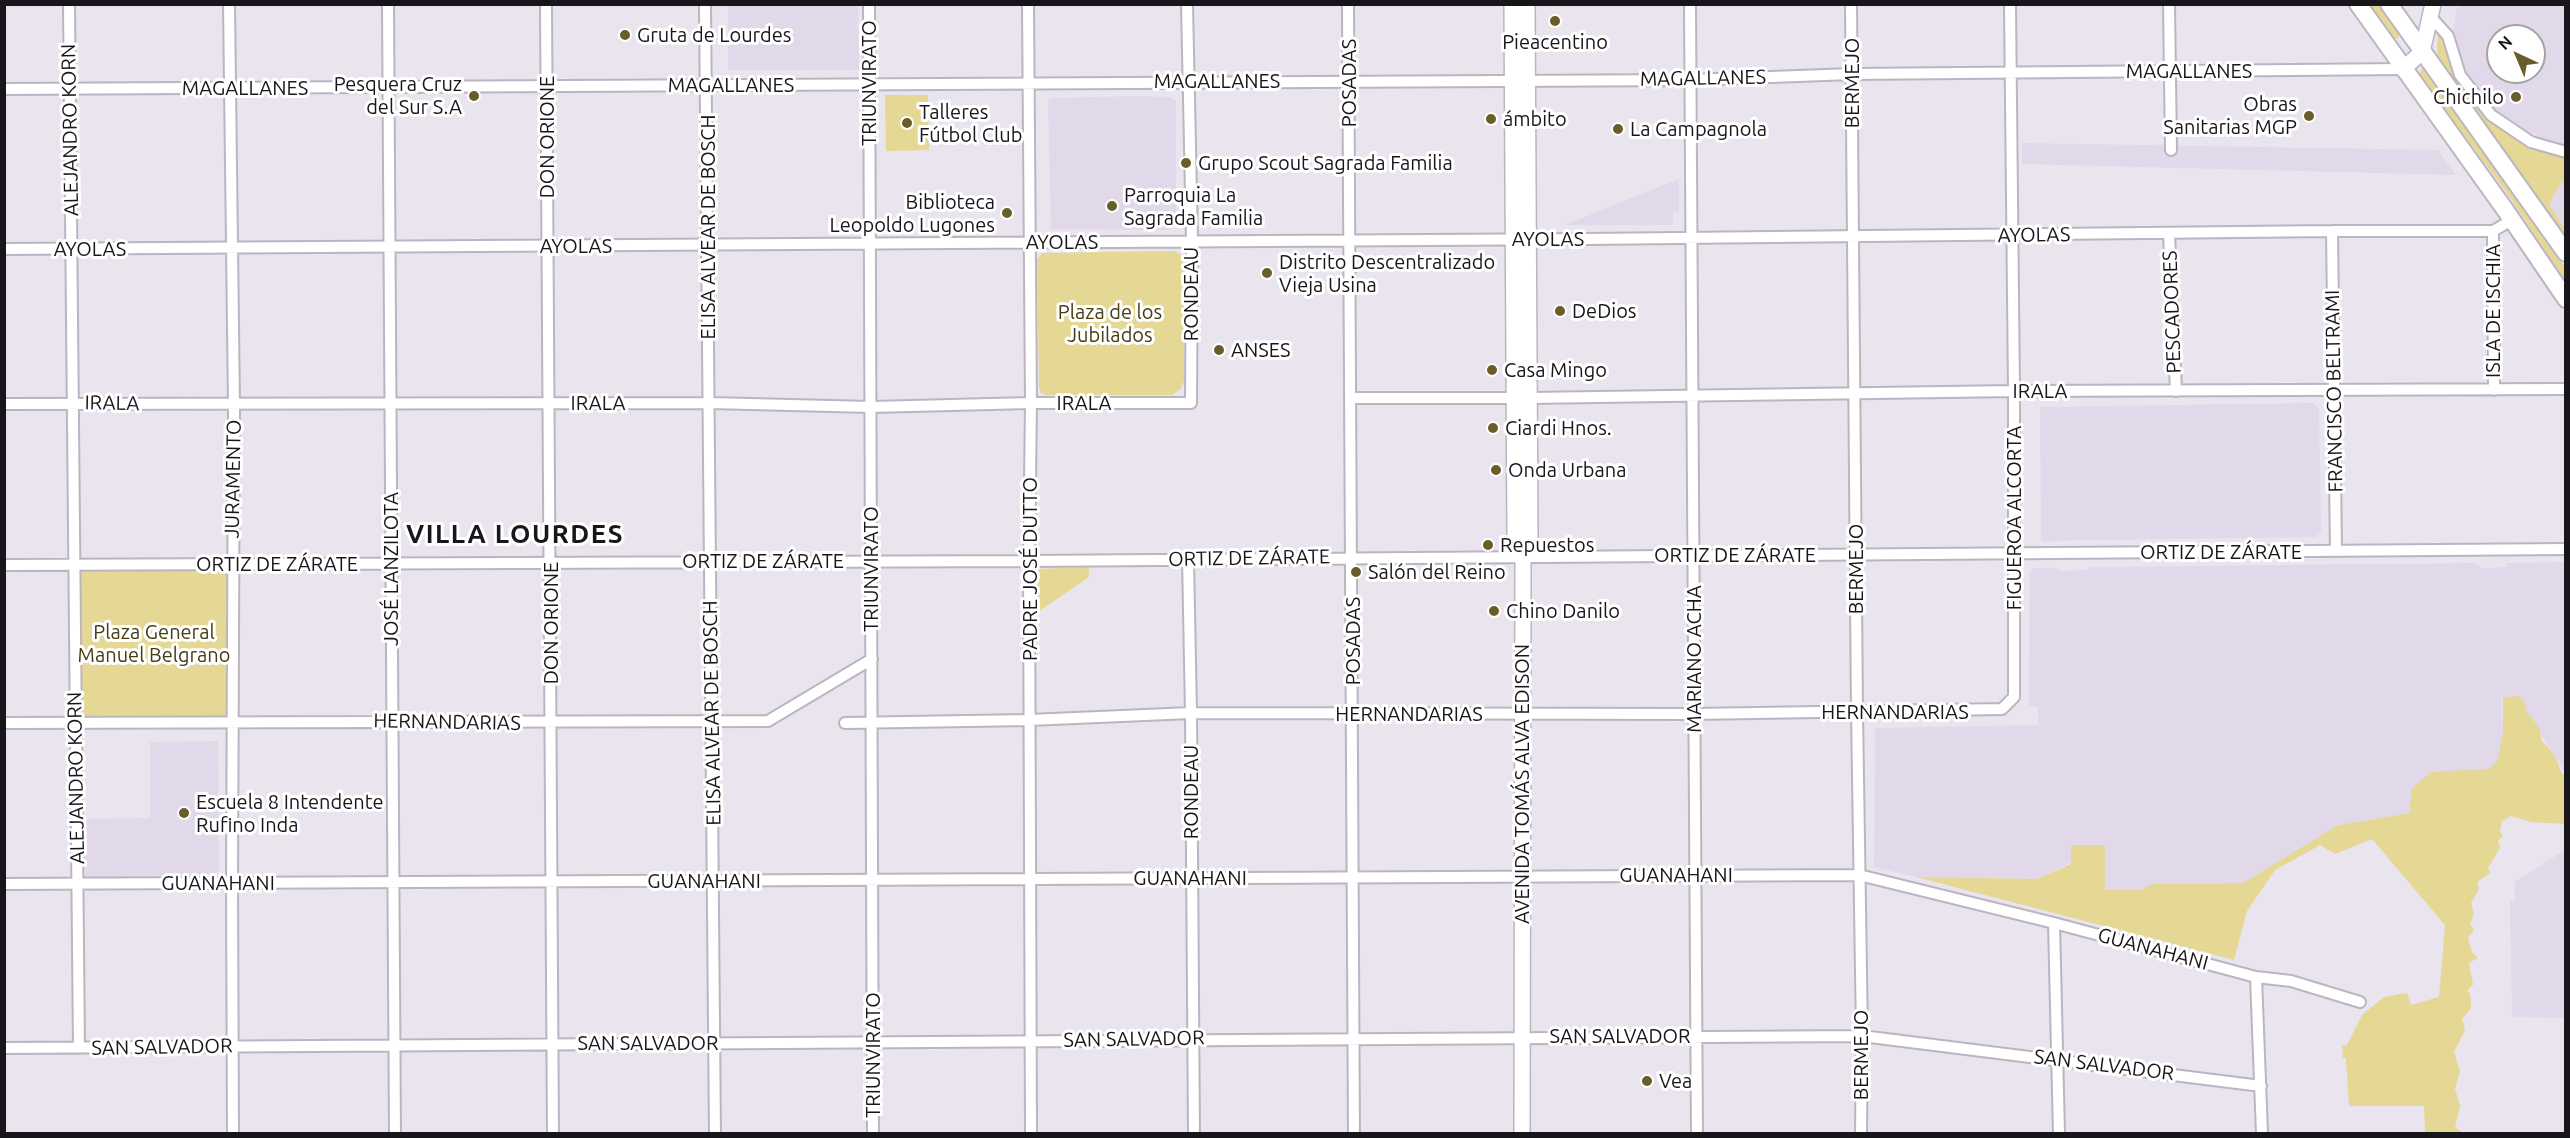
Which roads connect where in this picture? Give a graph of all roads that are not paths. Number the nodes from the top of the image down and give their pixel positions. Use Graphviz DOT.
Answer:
graph roads {
  1 [pos="69,4"];
  2 [pos="229,4"];
  3 [pos="388,4"];
  4 [pos="546,4"];
  5 [pos="705,4"];
  6 [pos="869,4"];
  7 [pos="1028,4"];
  8 [pos="1187,4"];
  9 [pos="1348,4"];
  10 [pos="1512,4"];
  11 [pos="1527,4"];
  12 [pos="1690,4"];
  13 [pos="1851,4"];
  14 [pos="2010,4"];
  15 [pos="2169,4"];
  16 [pos="2358,4"];
  17 [pos="2390,4"];
  18 [pos="2431,10"];
  19 [pos="2422,52"];
  20 [pos="2403,69"];
  21 [pos="2170,72"];
  22 [pos="2010,73"];
  23 [pos="1852,74"];
  24 [pos="1349,80"];
  25 [pos="1520,80"];
  26 [pos="1690,80"];
  27 [pos="1188,81"];
  28 [pos="1029,82"];
  29 [pos="870,84"];
  30 [pos="707,85"];
  31 [pos="547,86"];
  32 [pos="389,87"];
  33 [pos="230,88"];
  34 [pos="4,89"];
  35 [pos="70,89"];
  36 [pos="2171,150"];
  37 [pos="2565,152"];
  38 [pos="2512,220"];
  39 [pos="2332,231"];
  40 [pos="2493,231"];
  41 [pos="2169,233"];
  42 [pos="2013,235"];
  43 [pos="1853,236"];
  44 [pos="1691,237"];
  45 [pos="1521,239"];
  46 [pos="1350,240"];
  47 [pos="1192,241"];
  48 [pos="1031,242"];
  49 [pos="870,243"];
  50 [pos="709,244"];
  51 [pos="548,246"];
  52 [pos="389,247"];
  53 [pos="232,248"];
  54 [pos="4,249"];
  55 [pos="72,249"];
  56 [pos="2565,253"];
  57 [pos="2565,299"];
  58 [pos="2565,389"];
  59 [pos="2333,390"];
  60 [pos="2494,390"];
  61 [pos="2014,391"];
  62 [pos="2176,391"];
  63 [pos="1854,393"];
  64 [pos="1692,396"];
  65 [pos="1351,398"];
  66 [pos="1522,398"];
  67 [pos="73,403"];
  68 [pos="390,403"];
  69 [pos="710,403"];
  70 [pos="1031,403"];
  71 [pos="1191,403"];
  72 [pos="4,404"];
  73 [pos="549,404"];
  74 [pos="234,405"];
  75 [pos="871,407"];
  76 [pos="2565,549"];
  77 [pos="2336,551"];
  78 [pos="2015,553"];
  79 [pos="1856,554"];
  80 [pos="1693,555"];
  81 [pos="1523,556"];
  82 [pos="1352,557"];
  83 [pos="1188,558"];
  84 [pos="871,560"];
  85 [pos="711,561"];
  86 [pos="1029,561"];
  87 [pos="391,563"];
  88 [pos="232,564"];
  89 [pos="550,564"];
  90 [pos="4,565"];
  91 [pos="74,565"];
  92 [pos="872,659"];
  93 [pos="2007,705"];
  94 [pos="1857,712"];
  95 [pos="1191,713"];
  96 [pos="1522,713"];
  97 [pos="1353,714"];
  98 [pos="1694,714"];
  99 [pos="392,720"];
  100 [pos="1029,720"];
  101 [pos="712,721"];
  102 [pos="872,722"];
  103 [pos="4,723"];
  104 [pos="76,723"];
  105 [pos="551,723"];
  106 [pos="844,723"];
  107 [pos="233,724"];
  108 [pos="1695,875"];
  109 [pos="1859,875"];
  110 [pos="1522,876"];
  111 [pos="1354,877"];
  112 [pos="1191,878"];
  113 [pos="872,879"];
  114 [pos="1030,879"];
  115 [pos="714,880"];
  116 [pos="393,882"];
  117 [pos="552,882"];
  118 [pos="232,883"];
  119 [pos="4,884"];
  120 [pos="77,884"];
  121 [pos="2054,923"];
  122 [pos="2256,977"];
  123 [pos="2360,1002"];
  124 [pos="1696,1035"];
  125 [pos="1522,1036"];
  126 [pos="1862,1036"];
  127 [pos="1355,1038"];
  128 [pos="1194,1039"];
  129 [pos="1030,1040"];
  130 [pos="873,1041"];
  131 [pos="715,1042"];
  132 [pos="553,1044"];
  133 [pos="394,1045"];
  134 [pos="234,1046"];
  135 [pos="4,1048"];
  136 [pos="79,1048"];
  137 [pos="2058,1059"];
  138 [pos="2260,1086"];
  139 [pos="234,1134"];
  140 [pos="395,1134"];
  141 [pos="553,1134"];
  142 [pos="715,1134"];
  143 [pos="873,1134"];
  144 [pos="1031,1134"];
  145 [pos="1194,1134"];
  146 [pos="1354,1134"];
  147 [pos="1522,1134"];
  148 [pos="1697,1134"];
  149 [pos="1861,1134"];
  150 [pos="2059,1134"];
  151 [pos="2262,1134"];
  1 -- 35 [label="street, ALEJANDRO KORN"];
  2 -- 33 [label="street, JURAMENTO"];
  3 -- 32 [label="street, JOSÉ LANZILOTA"];
  4 -- 31 [label="street, DON ORIONE"];
  5 -- 30 [label="street, ELISA ALVEAR DE BOSCH"];
  6 -- 29 [label="street, TRIUNVIRATO"];
  7 -- 28 [label="street, PADRE JOSÉ DUTTO"];
  8 -- 27 [label="street, RONDEAU"];
  9 -- 24 [label="street, POSADAS"];
  10 -- 25 [label="main road, AVENIDA TOMÁS ALVA EDISON"];
  11 -- 25 [label="main road, AVENIDA TOMÁS ALVA EDISON"];
  12 -- 26 [label="street, MARIANO ACHA"];
  13 -- 23 [label="street, BERMEJO"];
  14 -- 22 [label="street, FIGUEROA ALCORTA"];
  15 -- 21 [label="street"];
  16 -- 20 [label="main road"];
  17 -- 19 [label="main road"];
  18 -- 19 [label="main road"];
  18 -- 37 [label="street"];
  19 -- 20 [label="main road"];
  19 -- 56 [label="main road"];
  20 -- 21 [label="street, MAGALLANES"];
  20 -- 38 [label="main road"];
  21 -- 22 [label="street, MAGALLANES"];
  21 -- 36 [label="street"];
  22 -- 23 [label="street, MAGALLANES"];
  22 -- 42 [label="street, FIGUEROA ALCORTA"];
  23 -- 26 [label="street, MAGALLANES"];
  23 -- 43 [label="street, BERMEJO"];
  24 -- 25 [label="street, MAGALLANES"];
  24 -- 27 [label="street, MAGALLANES"];
  24 -- 46 [label="street, POSADAS"];
  25 -- 26 [label="street, MAGALLANES"];
  25 -- 45 [label="main road, AVENIDA TOMÁS ALVA EDISON"];
  26 -- 44 [label="street, MARIANO ACHA"];
  27 -- 28 [label="street, MAGALLANES"];
  27 -- 47 [label="street, RONDEAU"];
  28 -- 29 [label="street, MAGALLANES"];
  28 -- 48 [label="street, PADRE JOSÉ DUTTO"];
  29 -- 30 [label="street, MAGALLANES"];
  29 -- 49 [label="street, TRIUNVIRATO"];
  30 -- 31 [label="street, MAGALLANES"];
  30 -- 50 [label="street, ELISA ALVEAR DE BOSCH"];
  31 -- 32 [label="street, MAGALLANES"];
  31 -- 51 [label="street, DON ORIONE"];
  32 -- 33 [label="street, MAGALLANES"];
  32 -- 52 [label="street, JOSÉ LANZILOTA"];
  33 -- 35 [label="street, MAGALLANES"];
  33 -- 53 [label="street, JURAMENTO"];
  34 -- 35 [label="street, MAGALLANES"];
  35 -- 55 [label="street, ALEJANDRO KORN"];
  38 -- 40 [label="street"];
  38 -- 57 [label="main road"];
  39 -- 40 [label="street, AYOLAS"];
  39 -- 41 [label="street, AYOLAS"];
  39 -- 59 [label="street, FRANCISCO BELTRAMI"];
  40 -- 60 [label="street, ISLA DE ISCHIA"];
  41 -- 42 [label="street, AYOLAS"];
  41 -- 62 [label="street, PESCADORES"];
  42 -- 43 [label="street, AYOLAS"];
  42 -- 61 [label="street, FIGUEROA ALCORTA"];
  43 -- 44 [label="street, AYOLAS"];
  43 -- 63 [label="street, BERMEJO"];
  44 -- 45 [label="street, AYOLAS"];
  44 -- 64 [label="street, MARIANO ACHA"];
  45 -- 46 [label="street, AYOLAS"];
  45 -- 66 [label="main road, AVENIDA TOMÁS ALVA EDISON"];
  46 -- 47 [label="street, AYOLAS"];
  46 -- 65 [label="street, POSADAS"];
  47 -- 48 [label="street, AYOLAS"];
  47 -- 71 [label="street, RONDEAU"];
  48 -- 49 [label="street, AYOLAS"];
  48 -- 70 [label="street, PADRE JOSÉ DUTTO"];
  49 -- 50 [label="street, AYOLAS"];
  49 -- 75 [label="street, TRIUNVIRATO"];
  50 -- 51 [label="street, AYOLAS"];
  50 -- 69 [label="street, ELISA ALVEAR DE BOSCH"];
  51 -- 52 [label="street, AYOLAS"];
  51 -- 73 [label="street, DON ORIONE"];
  52 -- 53 [label="street, AYOLAS"];
  52 -- 68 [label="street, JOSÉ LANZILOTA"];
  53 -- 55 [label="street, AYOLAS"];
  53 -- 74 [label="street, JURAMENTO"];
  54 -- 55 [label="street, AYOLAS"];
  55 -- 67 [label="street, ALEJANDRO KORN"];
  58 -- 60 [label="street, IRALA"];
  59 -- 60 [label="street, IRALA"];
  59 -- 62 [label="street, IRALA"];
  59 -- 77 [label="street, FRANCISCO BELTRAMI"];
  61 -- 62 [label="street, IRALA"];
  61 -- 63 [label="street, IRALA"];
  61 -- 78 [label="street, FIGUEROA ALCORTA"];
  63 -- 64 [label="street, IRALA"];
  63 -- 79 [label="street, BERMEJO"];
  64 -- 66 [label="street, IRALA"];
  64 -- 80 [label="street, MARIANO ACHA"];
  65 -- 66 [label="street, IRALA"];
  65 -- 82 [label="street, POSADAS"];
  66 -- 81 [label="main road, AVENIDA TOMÁS ALVA EDISON"];
  66 -- 81 [label="main road, AVENIDA TOMÁS ALVA EDISON"];
  67 -- 72 [label="street, IRALA"];
  67 -- 74 [label="street, IRALA"];
  67 -- 91 [label="street, ALEJANDRO KORN"];
  68 -- 73 [label="street, IRALA"];
  68 -- 74 [label="street, IRALA"];
  68 -- 87 [label="street, JOSÉ LANZILOTA"];
  69 -- 73 [label="street, IRALA"];
  69 -- 75 [label="street, IRALA"];
  69 -- 85 [label="street, ELISA ALVEAR DE BOSCH"];
  70 -- 71 [label="street, IRALA"];
  70 -- 75 [label="street, IRALA"];
  70 -- 86 [label="street, PADRE JOSÉ DUTTO"];
  73 -- 89 [label="street, DON ORIONE"];
  74 -- 88 [label="street, JURAMENTO"];
  75 -- 84 [label="street, TRIUNVIRATO"];
  76 -- 77 [label="street, ORTIZ DE ZÁRATE"];
  77 -- 78 [label="street, ORTIZ DE ZÁRATE"];
  78 -- 79 [label="street, ORTIZ DE ZÁRATE"];
  78 -- 93 [label="street, FIGUEROA ALCORTA"];
  79 -- 80 [label="street, ORTIZ DE ZÁRATE"];
  79 -- 94 [label="street, BERMEJO"];
  80 -- 81 [label="street, ORTIZ DE ZÁRATE"];
  80 -- 98 [label="street, MARIANO ACHA"];
  81 -- 82 [label="street, ORTIZ DE ZÁRATE"];
  81 -- 96 [label="main road, AVENIDA TOMÁS ALVA EDISON"];
  82 -- 83 [label="street, ORTIZ DE ZÁRATE"];
  82 -- 97 [label="street, POSADAS"];
  83 -- 86 [label="street, ORTIZ DE ZÁRATE"];
  83 -- 95 [label="street, RONDEAU"];
  84 -- 85 [label="street, ORTIZ DE ZÁRATE"];
  84 -- 86 [label="street, ORTIZ DE ZÁRATE"];
  84 -- 92 [label="street, TRIUNVIRATO"];
  85 -- 89 [label="street, ORTIZ DE ZÁRATE"];
  85 -- 101 [label="street, ELISA ALVEAR DE BOSCH"];
  86 -- 100 [label="street, PADRE JOSÉ DUTTO"];
  87 -- 88 [label="street, ORTIZ DE ZÁRATE"];
  87 -- 89 [label="street, ORTIZ DE ZÁRATE"];
  87 -- 99 [label="street, JOSÉ LANZILOTA"];
  88 -- 91 [label="street, ORTIZ DE ZÁRATE"];
  88 -- 107 [label="street, JURAMENTO"];
  89 -- 105 [label="street, DON ORIONE"];
  90 -- 91 [label="street, ORTIZ DE ZÁRATE"];
  91 -- 104 [label="street, ALEJANDRO KORN"];
  92 -- 101 [label="street, HERNANDARIAS"];
  92 -- 102 [label="street, TRIUNVIRATO"];
  93 -- 94 [label="street, HERNANDARIAS"];
  94 -- 98 [label="street, HERNANDARIAS"];
  94 -- 109 [label="street, BERMEJO"];
  95 -- 97 [label="street, HERNANDARIAS"];
  95 -- 100 [label="street, HERNANDARIAS"];
  95 -- 112 [label="street, RONDEAU"];
  96 -- 97 [label="street, HERNANDARIAS"];
  96 -- 98 [label="street, HERNANDARIAS"];
  96 -- 110 [label="main road, AVENIDA TOMÁS ALVA EDISON"];
  97 -- 111 [label="street, POSADAS"];
  98 -- 108 [label="street, MARIANO ACHA"];
  99 -- 105 [label="street, HERNANDARIAS"];
  99 -- 107 [label="street, HERNANDARIAS"];
  99 -- 116 [label="street, JOSÉ LANZILOTA"];
  100 -- 102 [label="street, HERNANDARIAS"];
  100 -- 114 [label="street, PADRE JOSÉ DUTTO"];
  101 -- 105 [label="street, HERNANDARIAS"];
  101 -- 115 [label="street, ELISA ALVEAR DE BOSCH"];
  102 -- 106 [label="street, HERNANDARIAS"];
  102 -- 113 [label="street, TRIUNVIRATO"];
  103 -- 104 [label="street, HERNANDARIAS"];
  104 -- 107 [label="street, HERNANDARIAS"];
  104 -- 120 [label="street, ALEJANDRO KORN"];
  105 -- 117 [label="street, DON ORIONE"];
  107 -- 118 [label="street, JURAMENTO"];
  108 -- 109 [label="street, GUANAHANI"];
  108 -- 110 [label="street, GUANAHANI"];
  108 -- 124 [label="street, MARIANO ACHA"];
  109 -- 121 [label="street, GUANAHANI"];
  109 -- 126 [label="street, BERMEJO"];
  110 -- 111 [label="street, GUANAHANI"];
  110 -- 125 [label="main road, AVENIDA TOMÁS ALVA EDISON"];
  111 -- 112 [label="street, GUANAHANI"];
  111 -- 127 [label="street, POSADAS"];
  112 -- 114 [label="street, GUANAHANI"];
  112 -- 128 [label="street, RONDEAU"];
  113 -- 114 [label="street, GUANAHANI"];
  113 -- 115 [label="street, GUANAHANI"];
  113 -- 130 [label="street, TRIUNVIRATO"];
  114 -- 129 [label="street, PADRE JOSÉ DUTTO"];
  115 -- 117 [label="street, GUANAHANI"];
  115 -- 131 [label="street, ELISA ALVEAR DE BOSCH"];
  116 -- 117 [label="street, GUANAHANI"];
  116 -- 118 [label="street, GUANAHANI"];
  116 -- 133 [label="street, JOSÉ LANZILOTA"];
  117 -- 132 [label="street, DON ORIONE"];
  118 -- 120 [label="street, GUANAHANI"];
  118 -- 134 [label="street, JURAMENTO"];
  119 -- 120 [label="street, GUANAHANI"];
  120 -- 136 [label="street, ALEJANDRO KORN"];
  121 -- 122 [label="street, GUANAHANI"];
  121 -- 137 [label="street"];
  122 -- 123 [label="street, GUANAHANI"];
  122 -- 138 [label="street"];
  124 -- 125 [label="street, SAN SALVADOR"];
  124 -- 126 [label="street, SAN SALVADOR"];
  124 -- 148 [label="street, MARIANO ACHA"];
  125 -- 127 [label="street, SAN SALVADOR"];
  125 -- 147 [label="main road, AVENIDA TOMÁS ALVA EDISON"];
  126 -- 137 [label="street, SAN SALVADOR"];
  126 -- 149 [label="street, BERMEJO"];
  127 -- 128 [label="street, SAN SALVADOR"];
  127 -- 146 [label="street, POSADAS"];
  128 -- 129 [label="street, SAN SALVADOR"];
  128 -- 145 [label="street, RONDEAU"];
  129 -- 130 [label="street, SAN SALVADOR"];
  129 -- 144 [label="street, PADRE JOSÉ DUTTO"];
  130 -- 131 [label="street, SAN SALVADOR"];
  130 -- 143 [label="street, TRIUNVIRATO"];
  131 -- 132 [label="street, SAN SALVADOR"];
  131 -- 142 [label="street, ELISA ALVEAR DE BOSCH"];
  132 -- 133 [label="street, SAN SALVADOR"];
  132 -- 141 [label="street, DON ORIONE"];
  133 -- 134 [label="street, SAN SALVADOR"];
  133 -- 140 [label="street, JOSÉ LANZILOTA"];
  134 -- 136 [label="street, SAN SALVADOR"];
  134 -- 139 [label="street, JURAMENTO"];
  135 -- 136 [label="street, SAN SALVADOR"];
  137 -- 138 [label="street, SAN SALVADOR"];
  137 -- 150 [label="street"];
  138 -- 151 [label="street"];
}
